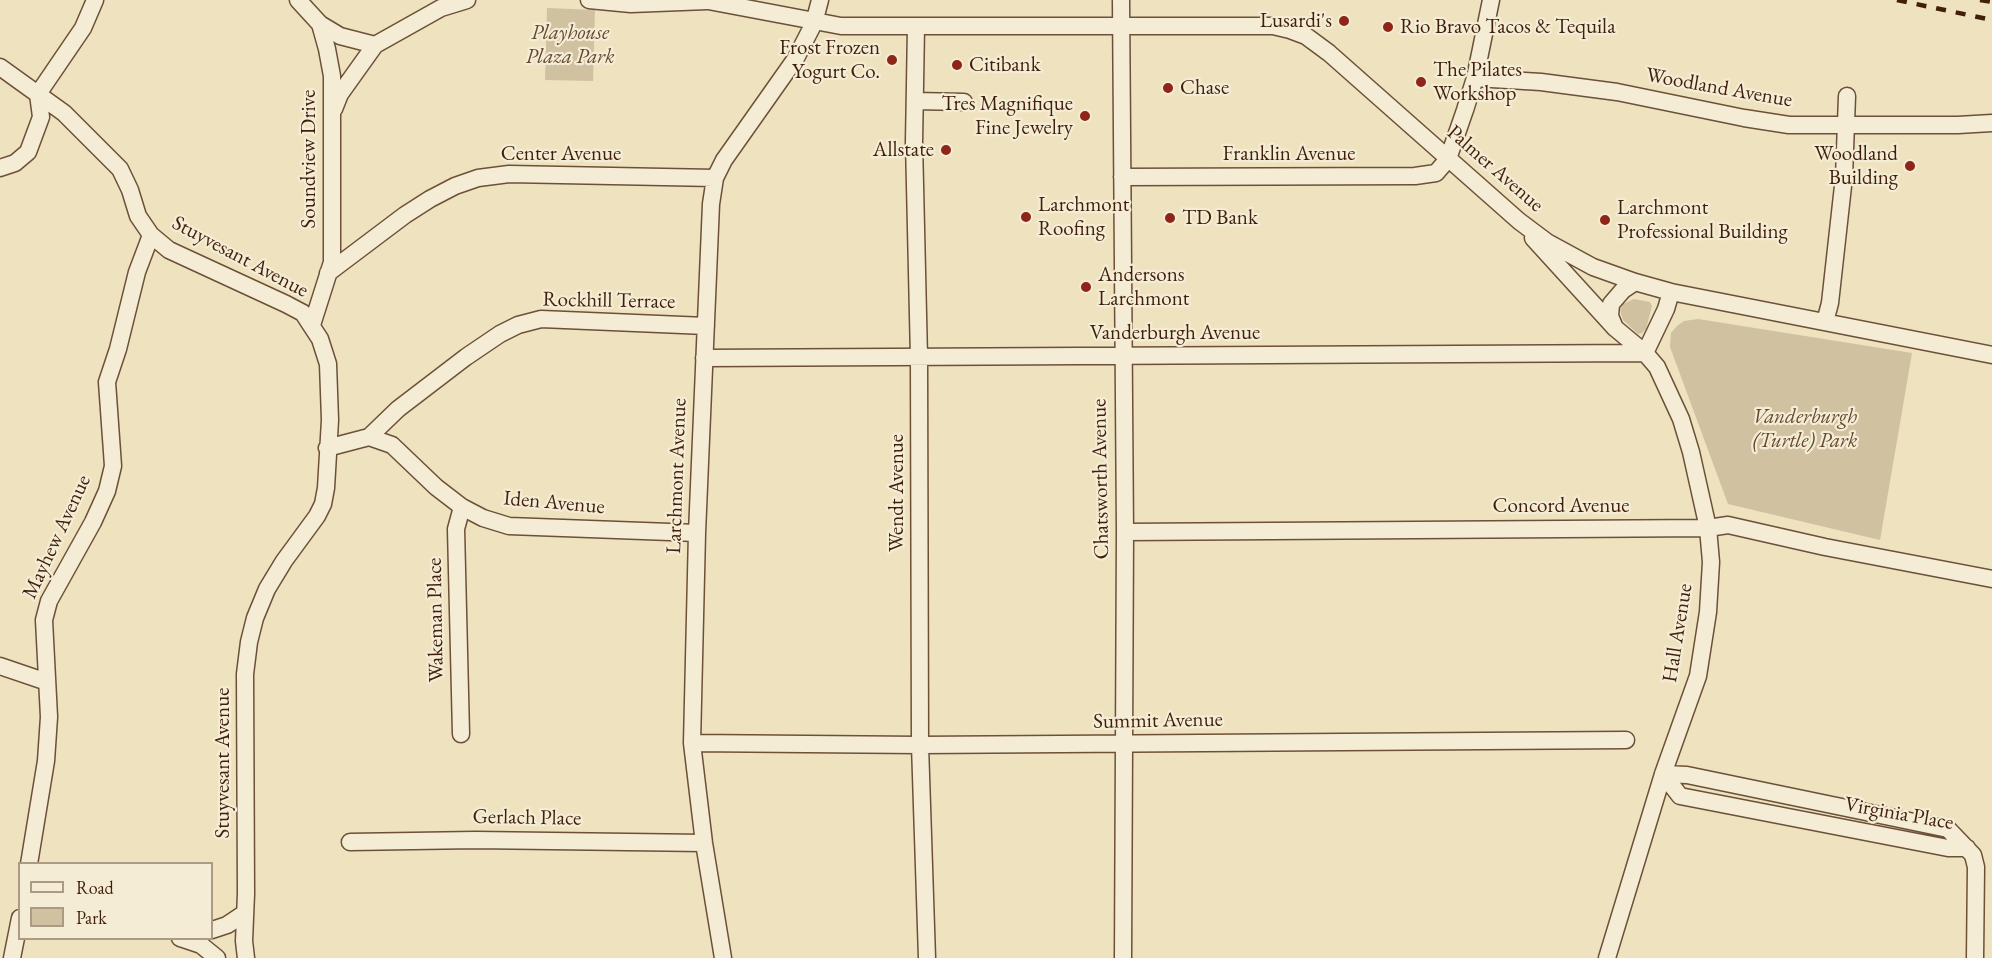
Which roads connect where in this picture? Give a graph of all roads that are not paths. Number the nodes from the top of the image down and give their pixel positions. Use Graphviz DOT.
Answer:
graph roads {
  1 [pos="95,0"];
  2 [pos="298,0"];
  3 [pos="467,0"];
  4 [pos="589,0"];
  5 [pos="705,0"];
  6 [pos="819,0"];
  7 [pos="1121,0"];
  8 [pos="1491,0"];
  9 [pos="814,22"];
  10 [pos="320,24"];
  11 [pos="916,27"];
  12 [pos="1120,27"];
  13 [pos="375,45"];
  14 [pos="0,67"];
  15 [pos="1475,78"];
  16 [pos="38,94"];
  17 [pos="1846,96"];
  18 [pos="915,101"];
  19 [pos="964,102"];
  20 [pos="331,119"];
  21 [pos="1992,123"];
  22 [pos="1846,125"];
  23 [pos="1448,159"];
  24 [pos="0,168"];
  25 [pos="1122,177"];
  26 [pos="715,178"];
  27 [pos="1519,221"];
  28 [pos="152,235"];
  29 [pos="328,273"];
  30 [pos="1635,282"];
  31 [pos="1671,292"];
  32 [pos="1825,322"];
  33 [pos="312,325"];
  34 [pos="706,326"];
  35 [pos="1615,328"];
  36 [pos="1645,353"];
  37 [pos="1992,355"];
  38 [pos="1122,356"];
  39 [pos="704,358"];
  40 [pos="919,358"];
  41 [pos="369,437"];
  42 [pos="327,448"];
  43 [pos="462,507"];
  44 [pos="1708,528"];
  45 [pos="1125,532"];
  46 [pos="697,533"];
  47 [pos="1992,579"];
  48 [pos="0,666"];
  49 [pos="47,682"];
  50 [pos="461,734"];
  51 [pos="1626,740"];
  52 [pos="692,743"];
  53 [pos="1124,744"];
  54 [pos="920,745"];
  55 [pos="1663,774"];
  56 [pos="350,842"];
  57 [pos="704,843"];
  58 [pos="29,862"];
  59 [pos="245,913"];
  60 [pos="18,927"];
  61 [pos="213,930"];
  62 [pos="185,940"];
  63 [pos="12,958"];
  64 [pos="218,958"];
  65 [pos="246,958"];
  66 [pos="723,958"];
  67 [pos="927,958"];
  68 [pos="1124,958"];
  69 [pos="1607,958"];
  70 [pos="1975,958"];
  1 -- 16 [label="street"];
  2 -- 10 [label="street, Soundview Drive"];
  3 -- 13 [label="street"];
  4 -- 5 [label="street, Palmer Avenue"];
  5 -- 9 [label="street, Palmer Avenue"];
  6 -- 9 [label="street, Larchmont Avenue"];
  7 -- 12 [label="street, Chatsworth Avenue"];
  8 -- 15 [label="street"];
  9 -- 11 [label="street, Palmer Avenue"];
  9 -- 26 [label="street, Larchmont Avenue"];
  10 -- 13 [label="street"];
  10 -- 20 [label="street, Soundview Drive"];
  11 -- 12 [label="street, Palmer Avenue"];
  11 -- 18 [label="street, Wendt Avenue"];
  12 -- 23 [label="street, Palmer Avenue"];
  12 -- 25 [label="street, Chatsworth Avenue"];
  13 -- 20 [label="street"];
  14 -- 16 [label="street, Stuyvesant Avenue"];
  15 -- 22 [label="street, Woodland Avenue"];
  15 -- 23 [label="street"];
  16 -- 24 [label="street"];
  16 -- 28 [label="street, Stuyvesant Avenue"];
  17 -- 22 [label="street"];
  18 -- 19 [label="street"];
  18 -- 40 [label="street, Wendt Avenue"];
  20 -- 29 [label="street, Soundview Drive"];
  21 -- 22 [label="street, Woodland Avenue"];
  22 -- 32 [label="street"];
  23 -- 25 [label="street, Franklin Avenue"];
  23 -- 27 [label="street, Palmer Avenue"];
  25 -- 38 [label="street, Chatsworth Avenue"];
  26 -- 29 [label="street, Center Avenue"];
  26 -- 34 [label="street, Larchmont Avenue"];
  27 -- 30 [label="street, Palmer Avenue"];
  27 -- 35 [label="street, Hall Avenue"];
  28 -- 33 [label="street, Stuyvesant Avenue"];
  28 -- 49 [label="street, Mayhew Avenue"];
  29 -- 33 [label="street, Soundview Drive"];
  30 -- 31 [label="street, Palmer Avenue"];
  30 -- 35 [label="street"];
  31 -- 32 [label="street, Palmer Avenue"];
  31 -- 36 [label="street"];
  32 -- 37 [label="street, Palmer Avenue"];
  33 -- 42 [label="street, Stuyvesant Avenue"];
  34 -- 39 [label="street, Larchmont Avenue"];
  34 -- 41 [label="street, Rockhill Terrace"];
  35 -- 36 [label="street, Hall Avenue"];
  36 -- 38 [label="street, Vanderburgh Avenue"];
  36 -- 44 [label="street, Hall Avenue"];
  38 -- 40 [label="street, Vanderburgh Avenue"];
  38 -- 45 [label="street, Chatsworth Avenue"];
  39 -- 40 [label="street, Vanderburgh Avenue"];
  39 -- 46 [label="street, Larchmont Avenue"];
  40 -- 54 [label="street, Wendt Avenue"];
  41 -- 42 [label="street"];
  41 -- 43 [label="street, Iden Avenue"];
  42 -- 59 [label="street, Stuyvesant Avenue"];
  43 -- 46 [label="street, Iden Avenue"];
  43 -- 50 [label="street, Wakeman Place"];
  44 -- 45 [label="street, Concord Avenue"];
  44 -- 47 [label="street, Concord Avenue"];
  44 -- 55 [label="street, Hall Avenue"];
  45 -- 53 [label="street, Chatsworth Avenue"];
  46 -- 52 [label="street, Larchmont Avenue"];
  48 -- 49 [label="street"];
  49 -- 58 [label="street, Mayhew Avenue"];
  51 -- 53 [label="street, Summit Avenue"];
  52 -- 54 [label="street, Summit Avenue"];
  52 -- 57 [label="street, Larchmont Avenue"];
  53 -- 54 [label="street, Summit Avenue"];
  53 -- 68 [label="street, Chatsworth Avenue"];
  54 -- 67 [label="street, Wendt Avenue"];
  55 -- 69 [label="street, Hall Avenue"];
  55 -- 70 [label="street, Virginia Place"];
  56 -- 57 [label="street, Gerlach Place"];
  57 -- 66 [label="street, Larchmont Avenue"];
  59 -- 61 [label="street"];
  59 -- 65 [label="street, Stuyvesant Avenue"];
  60 -- 63 [label="street"];
  62 -- 64 [label="street"];
}
